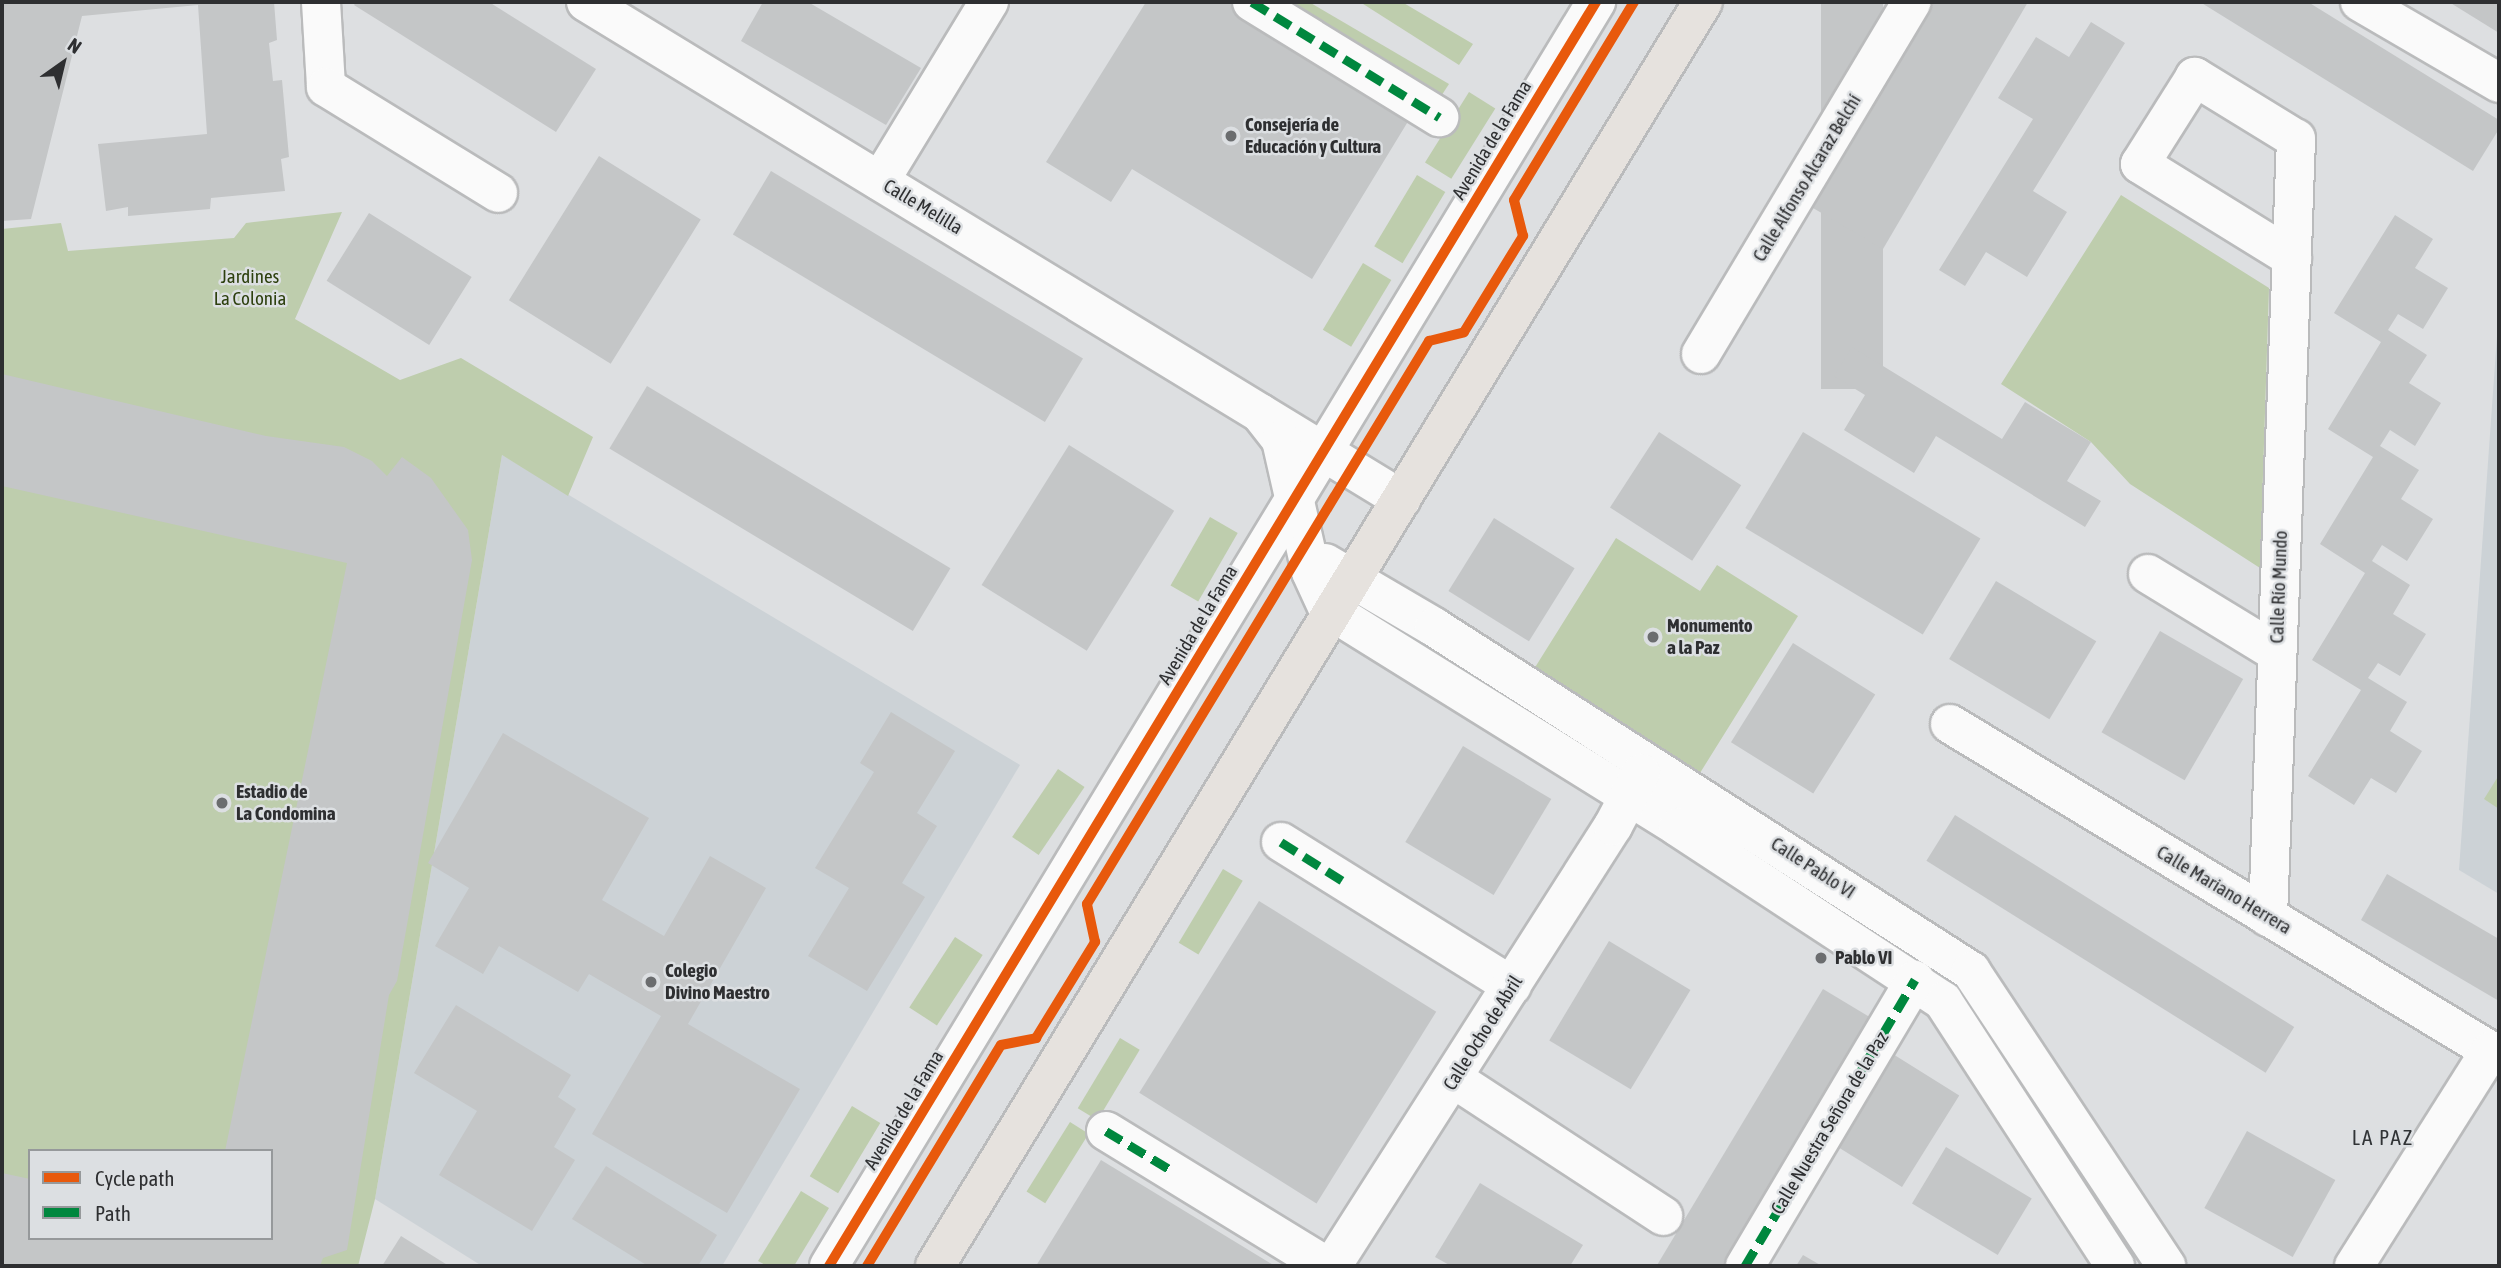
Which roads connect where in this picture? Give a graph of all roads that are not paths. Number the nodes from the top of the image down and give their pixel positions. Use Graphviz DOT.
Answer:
graph roads {
  1 [pos="321,2"];
  2 [pos="586,2"];
  3 [pos="989,2"];
  4 [pos="1252,2"];
  5 [pos="1596,2"];
  6 [pos="1703,2"];
  7 [pos="1912,2"];
  8 [pos="2378,6"];
  9 [pos="2499,83"];
  10 [pos="1439,117"];
  11 [pos="880,181"];
  12 [pos="498,193"];
  13 [pos="2292,258"];
  14 [pos="1701,354"];
  15 [pos="1260,413"];
  16 [pos="1323,451"];
  17 [pos="1295,498"];
  18 [pos="1401,499"];
  19 [pos="1308,559"];
  20 [pos="2148,574"];
  21 [pos="1354,578"];
  22 [pos="1237,593"];
  23 [pos="1332,613"];
  24 [pos="2276,652"];
  25 [pos="1950,724"];
  26 [pos="1646,761"];
  27 [pos="1630,797"];
  28 [pos="1280,842"];
  29 [pos="2268,916"];
  30 [pos="1915,980"];
  31 [pos="1512,986"];
  32 [pos="2494,1054"];
  33 [pos="1454,1079"];
  34 [pos="1106,1131"];
  35 [pos="1663,1216"];
  36 [pos="2137,1222"];
  37 [pos="2102,1259"];
  38 [pos="829,1266"];
  39 [pos="935,1266"];
  40 [pos="1326,1266"];
  41 [pos="1332,1266"];
  42 [pos="1745,1266"];
  43 [pos="2166,1266"];
  44 [pos="2354,1266"];
  1 -- 12 [label="street"];
  2 -- 11 [label="street, Calle Melilla"];
  3 -- 11 [label="street"];
  4 -- 10 [label="street"];
  5 -- 16 [label="street, Avenida de la Fama"];
  6 -- 18 [label="main road"];
  7 -- 14 [label="street, Calle Alfonso Alcaraz Belchí"];
  8 -- 9 [label="street"];
  11 -- 15 [label="street, Calle Melilla"];
  13 -- 13 [label="street, Calle Río Mundo"];
  13 -- 24 [label="street, Calle Río Mundo"];
  15 -- 16 [label="street, Calle Melilla"];
  15 -- 17 [label="street, Calle Melilla"];
  16 -- 17 [label="street, Avenida de la Fama"];
  16 -- 18 [label="street, Calle Melilla"];
  17 -- 19 [label="street"];
  17 -- 21 [label="street"];
  17 -- 22 [label="street, Avenida de la Fama"];
  18 -- 21 [label="main road"];
  19 -- 21 [label="street"];
  19 -- 22 [label="street"];
  19 -- 23 [label="street"];
  20 -- 24 [label="street"];
  21 -- 23 [label="main road"];
  21 -- 26 [label="street, Calle Pablo VI"];
  22 -- 38 [label="street, Avenida de la Fama"];
  23 -- 27 [label="street, Calle Pablo VI"];
  23 -- 39 [label="main road"];
  24 -- 29 [label="street, Calle Río Mundo"];
  25 -- 29 [label="street, Calle Mariano Herrera"];
  26 -- 27 [label="street, Calle Ocho de Abril"];
  26 -- 36 [label="street, Calle Pablo VI"];
  27 -- 30 [label="street, Calle Pablo VI"];
  27 -- 31 [label="street, Calle Ocho de Abril"];
  28 -- 31 [label="street"];
  29 -- 32 [label="street, Calle Mariano Herrera"];
  30 -- 37 [label="street, Calle Pablo VI"];
  30 -- 42 [label="street, Calle Nuestra Señora de la Paz"];
  31 -- 33 [label="street, Calle Ocho de Abril"];
  32 -- 44 [label="street"];
  33 -- 35 [label="street"];
  33 -- 41 [label="street, Calle Ocho de Abril"];
  34 -- 40 [label="street"];
  36 -- 37 [label="street"];
  36 -- 43 [label="street, Calle Pablo VI"];
}
